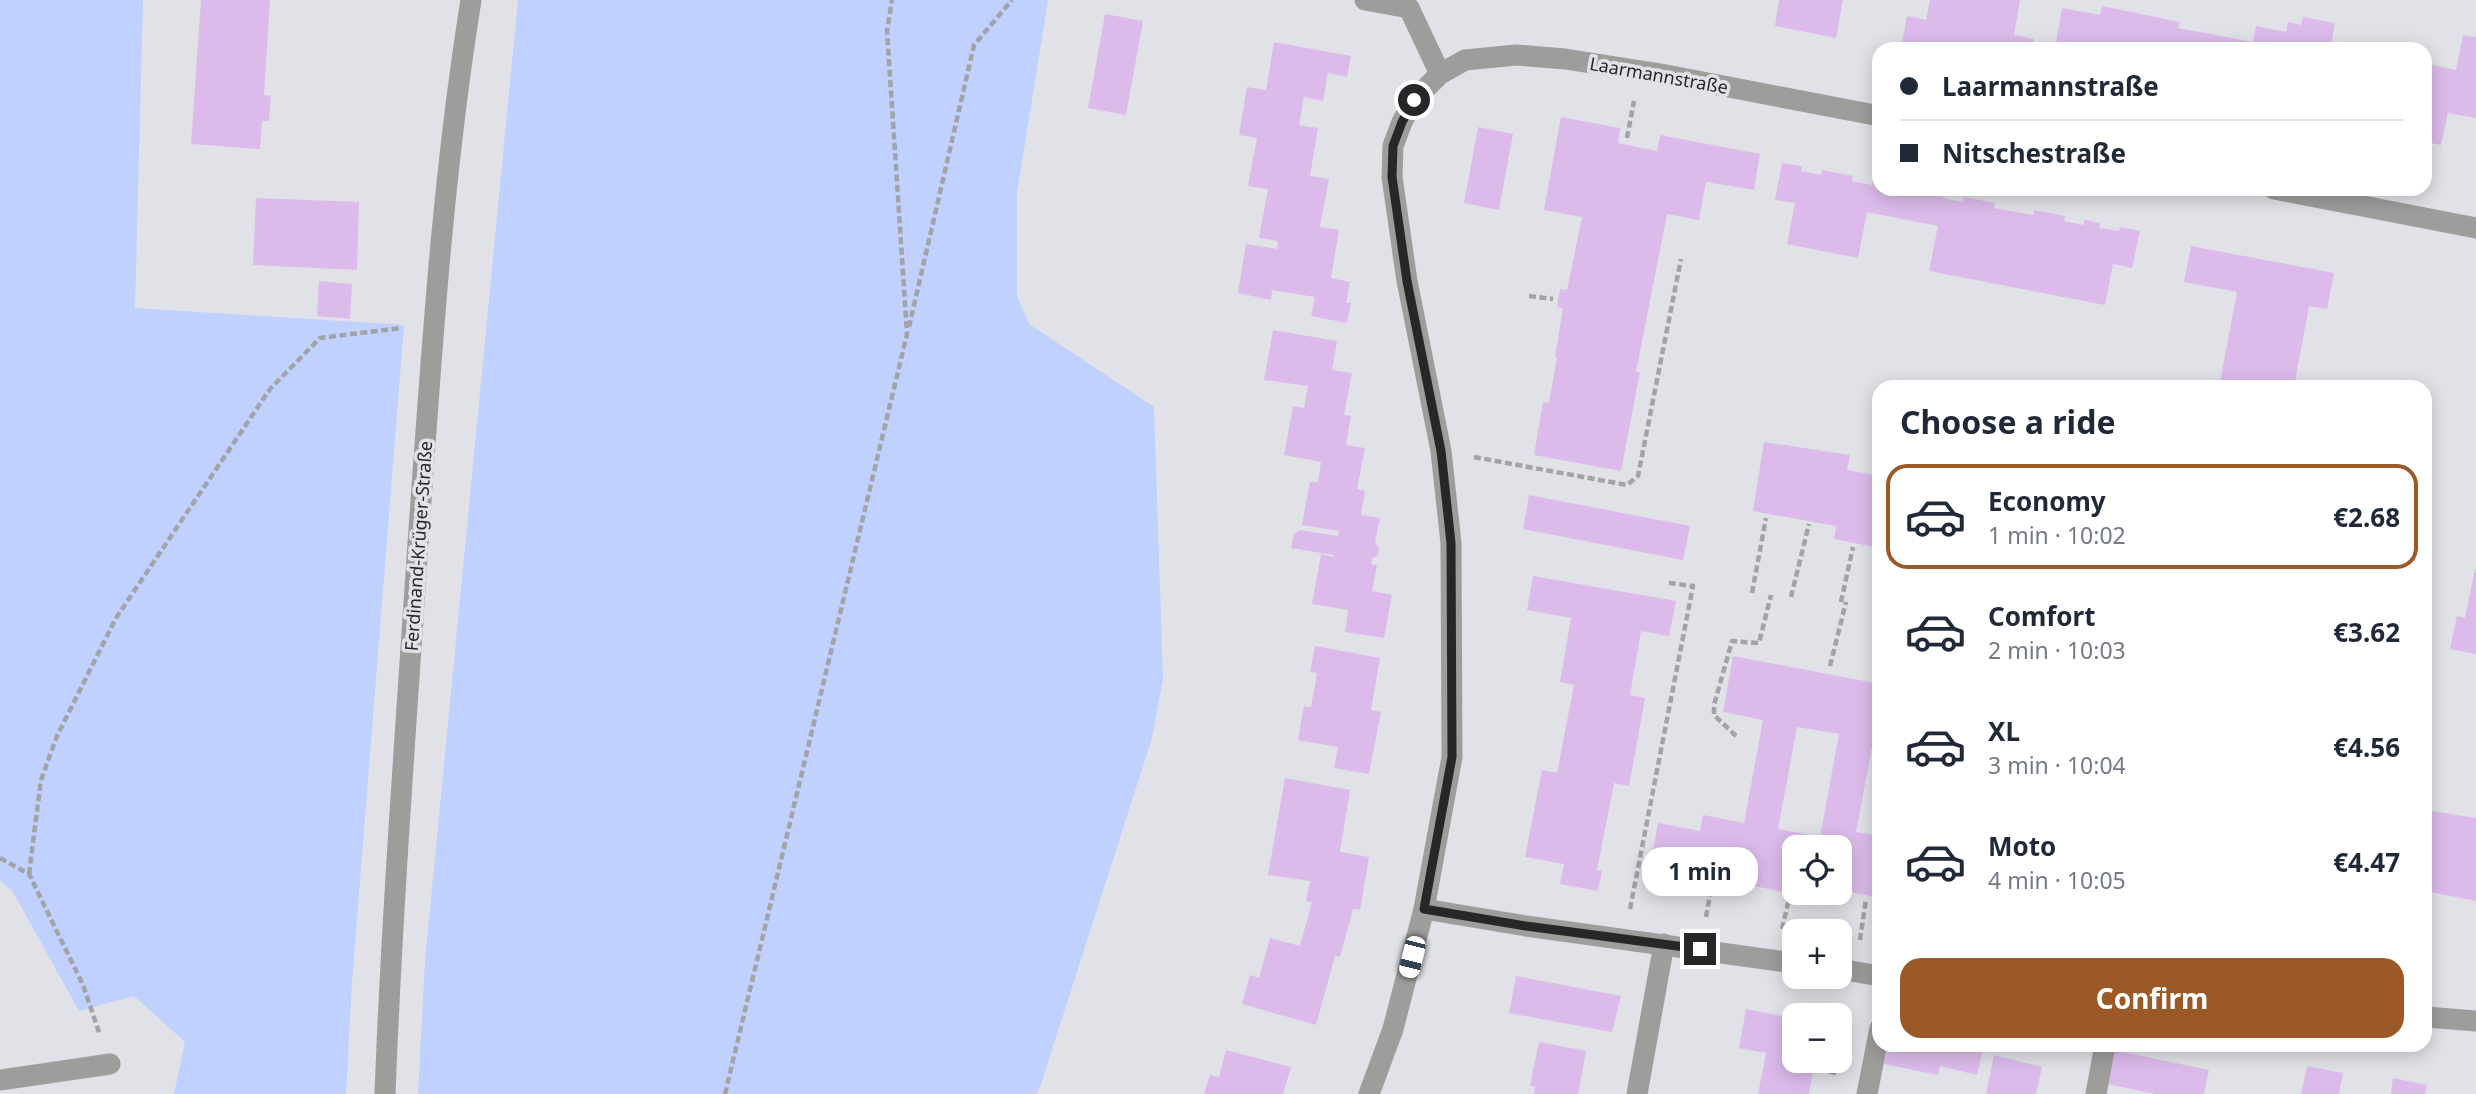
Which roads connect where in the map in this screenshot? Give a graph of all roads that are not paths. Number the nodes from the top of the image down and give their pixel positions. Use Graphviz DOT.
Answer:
graph roads {
  1 [pos="471,0"];
  2 [pos="1365,0"];
  3 [pos="1440,74"];
  4 [pos="1872,114"];
  5 [pos="2310,196"];
  6 [pos="2476,228"];
  7 [pos="1424,909"];
  8 [pos="1664,944"];
  9 [pos="1782,960"];
  10 [pos="1852,971"];
  11 [pos="1872,975"];
  12 [pos="2432,1017"];
  13 [pos="2476,1021"];
  14 [pos="1875,1052"];
  15 [pos="2104,1052"];
  16 [pos="110,1064"];
  17 [pos="0,1080"];
  18 [pos="385,1094"];
  19 [pos="1369,1094"];
  20 [pos="1637,1094"];
  21 [pos="1867,1094"];
  22 [pos="2096,1094"];
  1 -- 18 [label="street, Ferdinand-Krüger-Straße"];
  2 -- 3 [label="street"];
  3 -- 4 [label="street, Laarmannstraße"];
  3 -- 7 [label="street, Laarmannstraße"];
  5 -- 6 [label="street"];
  7 -- 8 [label="street"];
  7 -- 19 [label="street, Laarmannstraße"];
  8 -- 9 [label="street"];
  8 -- 20 [label="street"];
  10 -- 11 [label="street"];
  12 -- 13 [label="street"];
  14 -- 21 [label="street"];
  15 -- 22 [label="street"];
  16 -- 17 [label="street"];
}
